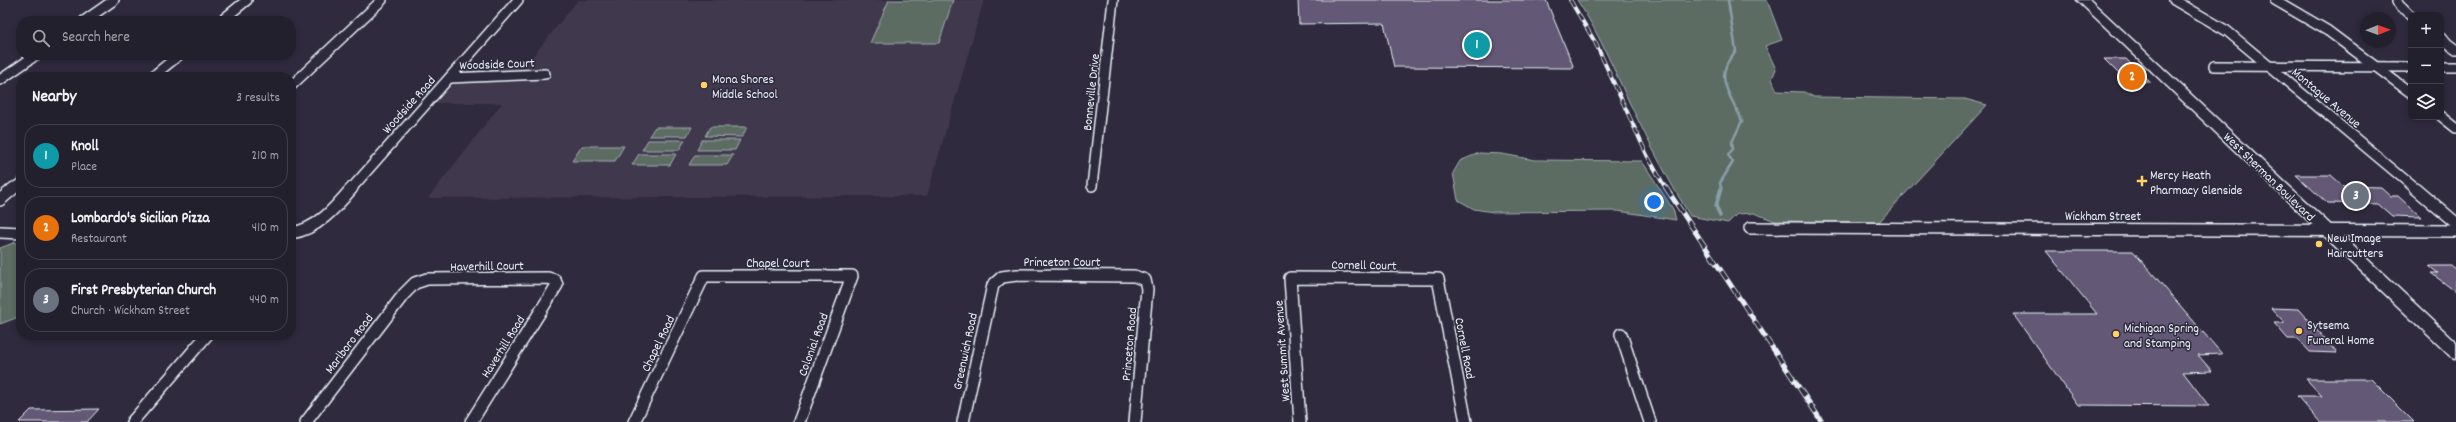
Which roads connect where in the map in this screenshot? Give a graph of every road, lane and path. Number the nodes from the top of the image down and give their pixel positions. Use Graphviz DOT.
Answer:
graph roads {
  1 [pos="114,0"];
  2 [pos="247,0"];
  3 [pos="382,0"];
  4 [pos="518,0"];
  5 [pos="1113,0"];
  6 [pos="2083,0"];
  7 [pos="2174,0"];
  8 [pos="2275,0"];
  9 [pos="2397,2"];
  10 [pos="2408,13"];
  11 [pos="91,16"];
  12 [pos="227,16"];
  13 [pos="2444,40"];
  14 [pos="2456,49"];
  15 [pos="29,60"];
  16 [pos="173,60"];
  17 [pos="2214,66"];
  18 [pos="2269,66"];
  19 [pos="2376,67"];
  20 [pos="2408,67"];
  21 [pos="2444,67"];
  22 [pos="2456,67"];
  23 [pos="158,72"];
  24 [pos="545,74"];
  25 [pos="450,78"];
  26 [pos="0,80"];
  27 [pos="296,81"];
  28 [pos="2408,91"];
  29 [pos="2444,118"];
  30 [pos="2456,128"];
  31 [pos="1092,186"];
  32 [pos="16,187"];
  33 [pos="0,200"];
  34 [pos="2456,223"];
  35 [pos="1750,228"];
  36 [pos="2327,230"];
  37 [pos="2456,231"];
  38 [pos="0,232"];
  39 [pos="16,232"];
  40 [pos="296,232"];
  41 [pos="704,276"];
  42 [pos="852,276"];
  43 [pos="1134,276"];
  44 [pos="1290,278"];
  45 [pos="1438,279"];
  46 [pos="415,283"];
  47 [pos="557,284"];
  48 [pos="993,285"];
  49 [pos="1621,334"];
  50 [pos="204,340"];
  51 [pos="2456,352"];
  52 [pos="132,422"];
  53 [pos="306,422"];
  54 [pos="471,422"];
  55 [pos="634,422"];
  56 [pos="799,422"];
  57 [pos="963,422"];
  58 [pos="1135,422"];
  59 [pos="1300,422"];
  60 [pos="1466,422"];
  61 [pos="1650,422"];
  1 -- 11 [label="street"];
  2 -- 12 [label="street"];
  3 -- 27 [label="street"];
  4 -- 25 [label="street, Woodside Road"];
  5 -- 31 [label="street, Bonneville Drive"];
  6 -- 36 [label="main road, West Sherman Boulevard"];
  7 -- 18 [label="street, Montague Avenue"];
  8 -- 19 [label="street"];
  9 -- 10 [label="street"];
  13 -- 14 [label="street"];
  15 -- 26 [label="street"];
  16 -- 23 [label="street"];
  17 -- 18 [label="street"];
  18 -- 19 [label="street"];
  18 -- 34 [label="street, Montague Avenue"];
  19 -- 20 [label="street"];
  19 -- 28 [label="street"];
  21 -- 22 [label="street"];
  24 -- 25 [label="street, Woodside Court"];
  25 -- 40 [label="street, Woodside Road"];
  29 -- 30 [label="street"];
  32 -- 33 [label="street"];
  35 -- 36 [label="street, Wickham Street"];
  36 -- 37 [label="street, Wickham Street"];
  36 -- 51 [label="main road, West Sherman Boulevard"];
  38 -- 39 [label="street"];
  41 -- 42 [label="street, Chapel Court"];
  41 -- 55 [label="street, Chapel Road"];
  42 -- 56 [label="street, Colonial Road"];
  43 -- 48 [label="street, Princeton Court"];
  43 -- 58 [label="street, Princeton Road"];
  44 -- 45 [label="street, Cornell Court"];
  44 -- 59 [label="street, West Summit Avenue"];
  45 -- 60 [label="street, Cornell Road"];
  46 -- 47 [label="street, Haverhill Court"];
  46 -- 53 [label="street, Marlboro Road"];
  47 -- 54 [label="street, Haverhill Road"];
  48 -- 57 [label="street, Greenwich Road"];
  49 -- 61 [label="street"];
  50 -- 52 [label="street"];
}
